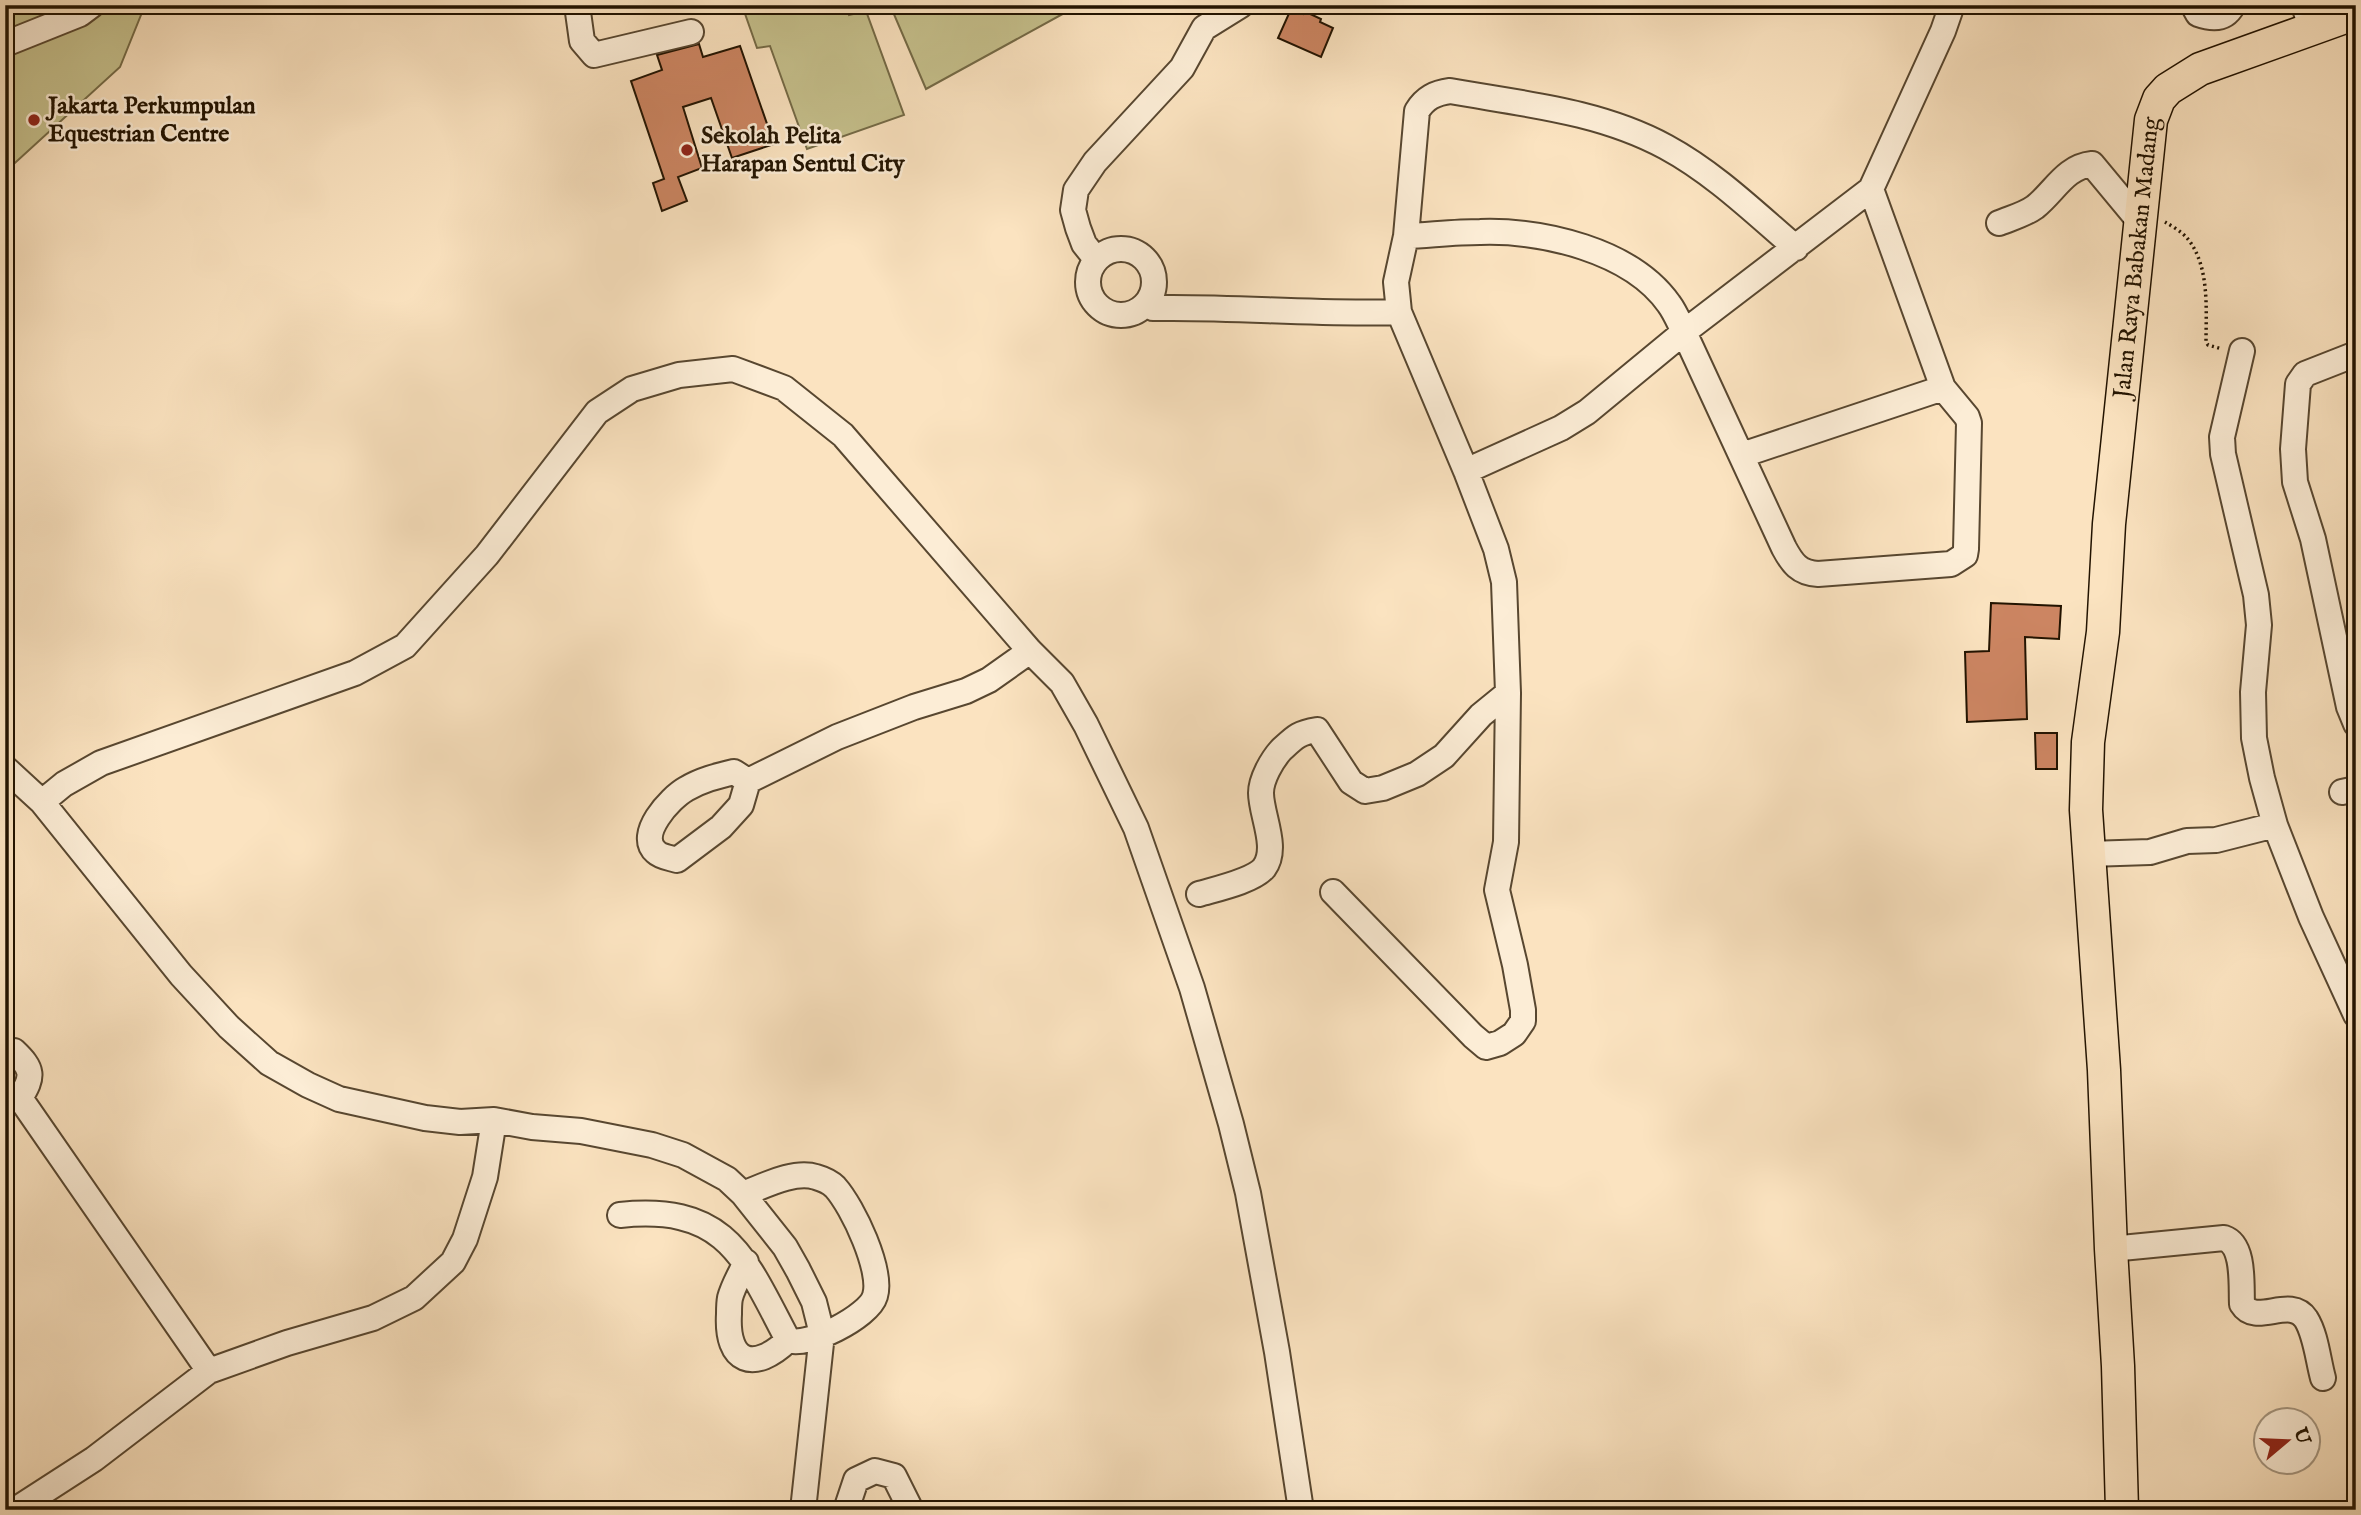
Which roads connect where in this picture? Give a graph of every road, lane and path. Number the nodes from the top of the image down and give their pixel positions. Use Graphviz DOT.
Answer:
graph roads {
  1 [pos="92,5"];
  2 [pos="577,5"];
  3 [pos="1241,5"];
  4 [pos="1952,5"];
  5 [pos="2193,5"];
  6 [pos="2233,5"];
  7 [pos="2356,13"];
  8 [pos="2307,17"];
  9 [pos="691,32"];
  10 [pos="5,44"];
  11 [pos="1871,189"];
  12 [pos="1999,223"];
  13 [pos="2141,223"];
  14 [pos="1406,236"];
  15 [pos="1796,248"];
  16 [pos="1096,259"];
  17 [pos="1146,304"];
  18 [pos="1398,312"];
  19 [pos="1684,332"];
  20 [pos="2242,351"];
  21 [pos="2356,354"];
  22 [pos="1943,388"];
  23 [pos="1741,456"];
  24 [pos="1466,471"];
  25 [pos="1030,651"];
  26 [pos="1508,693"];
  27 [pos="2356,724"];
  28 [pos="5,768"];
  29 [pos="748,781"];
  30 [pos="42,802"];
  31 [pos="2274,825"];
  32 [pos="2089,854"];
  33 [pos="1334,892"];
  34 [pos="1199,894"];
  35 [pos="2356,1015"];
  36 [pos="5,1051"];
  37 [pos="13,1100"];
  38 [pos="494,1120"];
  39 [pos="743,1194"];
  40 [pos="620,1215"];
  41 [pos="2110,1249"];
  42 [pos="746,1262"];
  43 [pos="822,1334"];
  44 [pos="788,1340"];
  45 [pos="209,1371"];
  46 [pos="2323,1378"];
  47 [pos="15,1510"];
  48 [pos="803,1510"];
  49 [pos="846,1510"];
  50 [pos="911,1510"];
  51 [pos="1301,1510"];
  52 [pos="2122,1510"];
  1 -- 10 [label="street"];
  2 -- 9 [label="street"];
  3 -- 16 [label="street"];
  4 -- 11 [label="street"];
  5 -- 6 [label="street"];
  7 -- 8 [label="main road, Jalan Raya Babakan Madang"];
  8 -- 13 [label="main road, Jalan Raya Babakan Madang"];
  11 -- 15 [label="street"];
  11 -- 22 [label="street"];
  12 -- 13 [label="street"];
  13 -- 20 [label="path"];
  13 -- 32 [label="main road, Jalan Raya Babakan Madang"];
  14 -- 15 [label="street"];
  14 -- 18 [label="street"];
  14 -- 19 [label="street"];
  15 -- 19 [label="street"];
  16 -- 17 [label="street"];
  16 -- 17 [label="street"];
  17 -- 18 [label="street"];
  18 -- 24 [label="street"];
  19 -- 23 [label="street"];
  19 -- 24 [label="street"];
  20 -- 31 [label="street"];
  21 -- 27 [label="street"];
  22 -- 23 [label="street"];
  22 -- 23 [label="street"];
  24 -- 26 [label="street"];
  25 -- 29 [label="street"];
  25 -- 30 [label="street"];
  25 -- 51 [label="street"];
  26 -- 33 [label="street"];
  26 -- 34 [label="street"];
  28 -- 30 [label="street"];
  30 -- 38 [label="street"];
  31 -- 32 [label="street"];
  31 -- 35 [label="street"];
  32 -- 41 [label="main road, Jalan Raya Babakan Madang"];
  36 -- 37 [label="street"];
  37 -- 45 [label="street"];
  38 -- 39 [label="street"];
  38 -- 45 [label="street"];
  39 -- 43 [label="street"];
  39 -- 43 [label="street"];
  40 -- 42 [label="street"];
  41 -- 46 [label="street"];
  41 -- 52 [label="main road, Jalan Raya Babakan Madang"];
  42 -- 44 [label="street"];
  42 -- 44 [label="street"];
  43 -- 44 [label="street"];
  43 -- 48 [label="street"];
  45 -- 47 [label="street"];
  49 -- 50 [label="street"];
}
